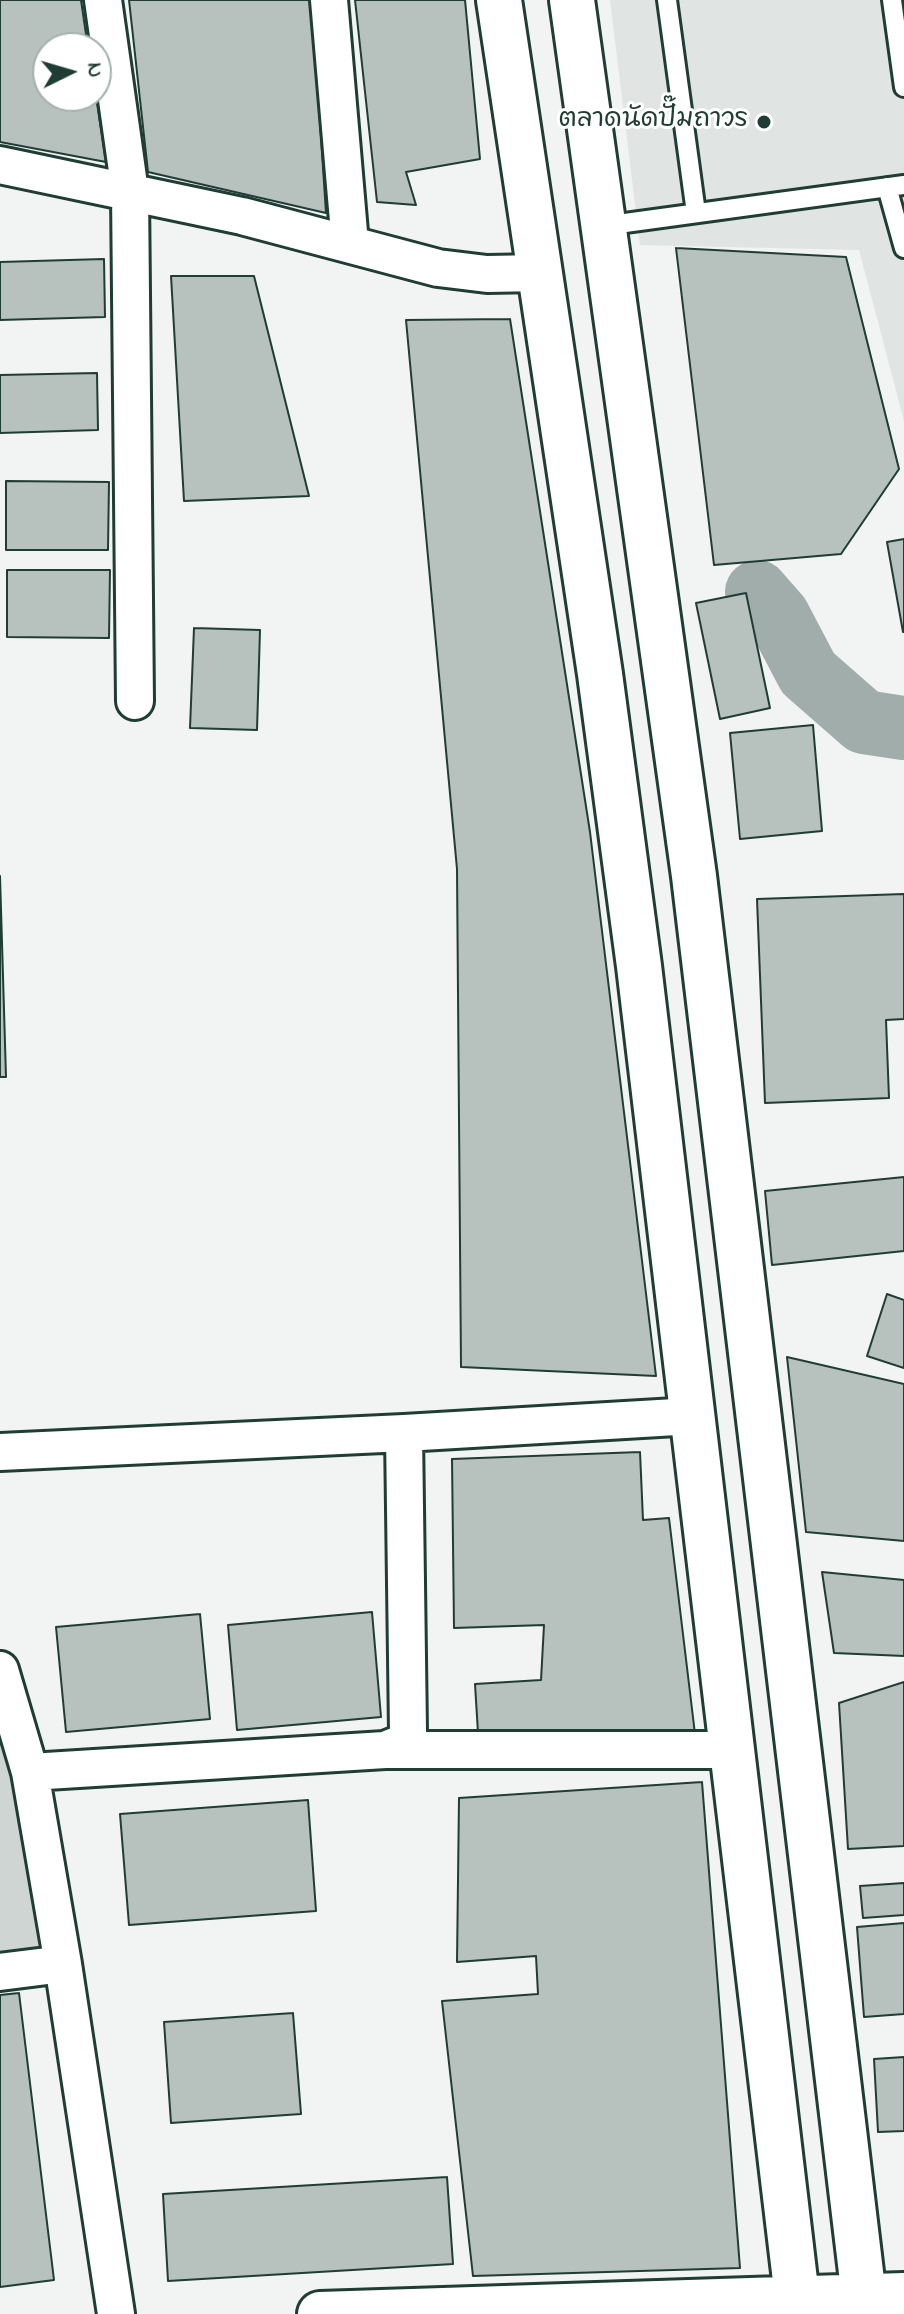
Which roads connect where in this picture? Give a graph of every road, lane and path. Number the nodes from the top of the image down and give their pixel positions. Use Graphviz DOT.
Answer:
graph roads {
  1 [pos="103,0"];
  2 [pos="329,0"];
  3 [pos="499,0"];
  4 [pos="572,0"];
  5 [pos="667,0"];
  6 [pos="892,0"];
  7 [pos="904,87"];
  8 [pos="0,165"];
  9 [pos="895,186"];
  10 [pos="130,192"];
  11 [pos="696,213"];
  12 [pos="603,226"];
  13 [pos="350,244"];
  14 [pos="904,248"];
  15 [pos="540,273"];
  16 [pos="135,701"];
  17 [pos="693,1416"];
  18 [pos="404,1433"];
  19 [pos="0,1452"];
  20 [pos="0,1670"];
  21 [pos="385,1750"];
  22 [pos="733,1750"];
  23 [pos="30,1772"];
  24 [pos="63,1964"];
  25 [pos="0,1972"];
  26 [pos="878,2302"];
  27 [pos="798,2307"];
  28 [pos="420,2312"];
  29 [pos="116,2314"];
  30 [pos="320,2314"];
  1 -- 10 [label="street"];
  2 -- 13 [label="street"];
  3 -- 15 [label="main road"];
  4 -- 12 [label="main road"];
  5 -- 11 [label="lane"];
  6 -- 7 [label="lane"];
  8 -- 10 [label="street"];
  9 -- 11 [label="lane"];
  9 -- 14 [label="lane"];
  10 -- 13 [label="street"];
  10 -- 16 [label="street"];
  11 -- 12 [label="lane"];
  12 -- 26 [label="main road"];
  13 -- 15 [label="street"];
  15 -- 17 [label="main road"];
  17 -- 18 [label="street"];
  17 -- 22 [label="main road"];
  18 -- 19 [label="street"];
  18 -- 21 [label="street"];
  20 -- 23 [label="street"];
  21 -- 22 [label="street"];
  21 -- 23 [label="street"];
  22 -- 27 [label="main road"];
  23 -- 24 [label="street"];
  24 -- 25 [label="street"];
  24 -- 29 [label="street"];
  26 -- 27 [label="main road"];
  27 -- 28 [label="main road"];
  28 -- 30 [label="main road"];
}
